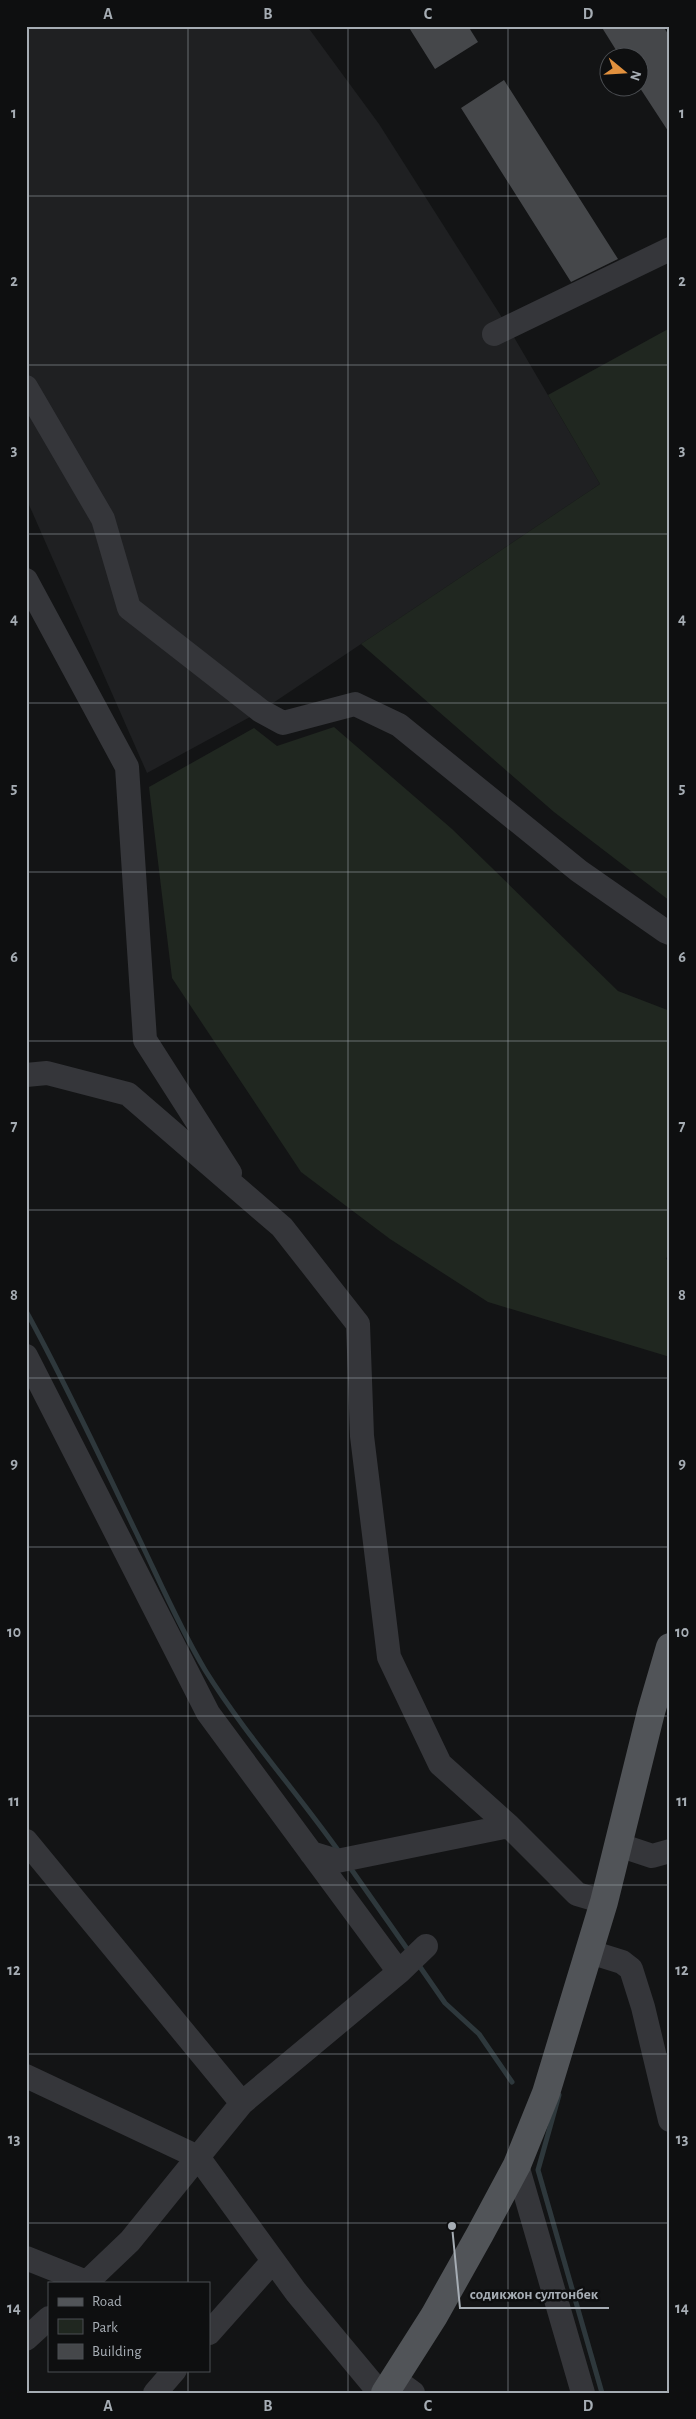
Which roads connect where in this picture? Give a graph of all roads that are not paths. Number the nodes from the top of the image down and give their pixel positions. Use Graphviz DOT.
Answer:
graph roads {
  1 [pos="670,249"];
  2 [pos="494,334"];
  3 [pos="26,387"];
  4 [pos="26,580"];
  5 [pos="670,932"];
  6 [pos="26,1075"];
  7 [pos="245,1197"];
  8 [pos="26,1356"];
  9 [pos="670,1646"];
  10 [pos="509,1826"];
  11 [pos="26,1841"];
  12 [pos="619,1845"];
  13 [pos="670,1851"];
  14 [pos="311,1853"];
  15 [pos="604,1902"];
  16 [pos="426,1947"];
  17 [pos="590,1952"];
  18 [pos="403,1968"];
  19 [pos="26,2076"];
  20 [pos="242,2103"];
  21 [pos="670,2120"];
  22 [pos="198,2157"];
  23 [pos="517,2165"];
  24 [pos="26,2258"];
  25 [pos="273,2260"];
  26 [pos="84,2282"];
  27 [pos="87,2282"];
  28 [pos="48,2319"];
  29 [pos="210,2332"];
  30 [pos="26,2339"];
  31 [pos="173,2372"];
  32 [pos="393,2389"];
  33 [pos="156,2393"];
  34 [pos="583,2393"];
  1 -- 2 [label="street"];
  3 -- 5 [label="street"];
  4 -- 7 [label="street"];
  6 -- 7 [label="street"];
  7 -- 10 [label="street"];
  8 -- 14 [label="street"];
  9 -- 12 [label="main road"];
  10 -- 14 [label="street"];
  10 -- 15 [label="street"];
  11 -- 20 [label="street"];
  12 -- 13 [label="street"];
  12 -- 15 [label="main road"];
  14 -- 18 [label="street"];
  15 -- 17 [label="main road"];
  16 -- 18 [label="street"];
  17 -- 21 [label="street"];
  17 -- 23 [label="main road"];
  18 -- 20 [label="street"];
  19 -- 22 [label="street"];
  20 -- 22 [label="street"];
  22 -- 25 [label="street"];
  22 -- 27 [label="street"];
  23 -- 32 [label="main road"];
  23 -- 34 [label="street"];
  24 -- 26 [label="street"];
  25 -- 29 [label="street"];
  25 -- 32 [label="street"];
  28 -- 30 [label="street"];
  31 -- 33 [label="street"];
}
